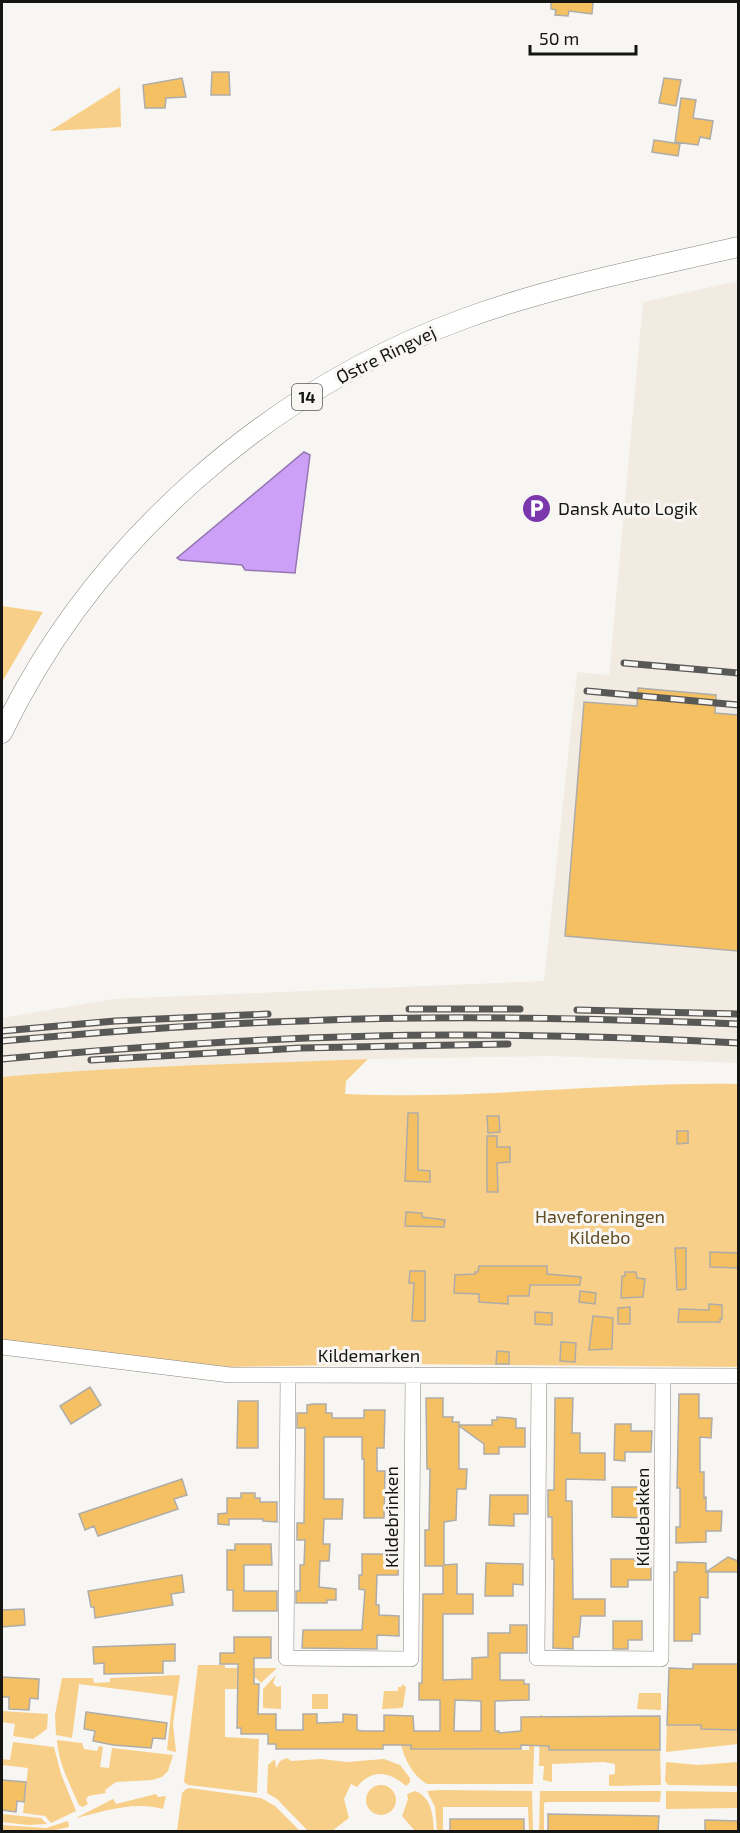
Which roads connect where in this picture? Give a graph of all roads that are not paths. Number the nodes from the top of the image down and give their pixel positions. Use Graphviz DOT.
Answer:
graph roads {
  1 [pos="738,247"];
  2 [pos="2,733"];
  3 [pos="2,1347"];
  4 [pos="413,1375"];
  5 [pos="288,1376"];
  6 [pos="539,1376"];
  7 [pos="663,1376"];
  8 [pos="738,1376"];
  1 -- 2 [label="main road, Østre Ringvej / 14"];
  3 -- 5 [label="street, Kildemarken"];
  4 -- 5 [label="street, Kildemarken"];
  4 -- 5 [label="street, Kildebrinken"];
  4 -- 6 [label="street, Kildemarken"];
  6 -- 7 [label="street, Kildemarken"];
  6 -- 7 [label="street, Kildebakken"];
  7 -- 8 [label="street, Kildemarken"];
}
